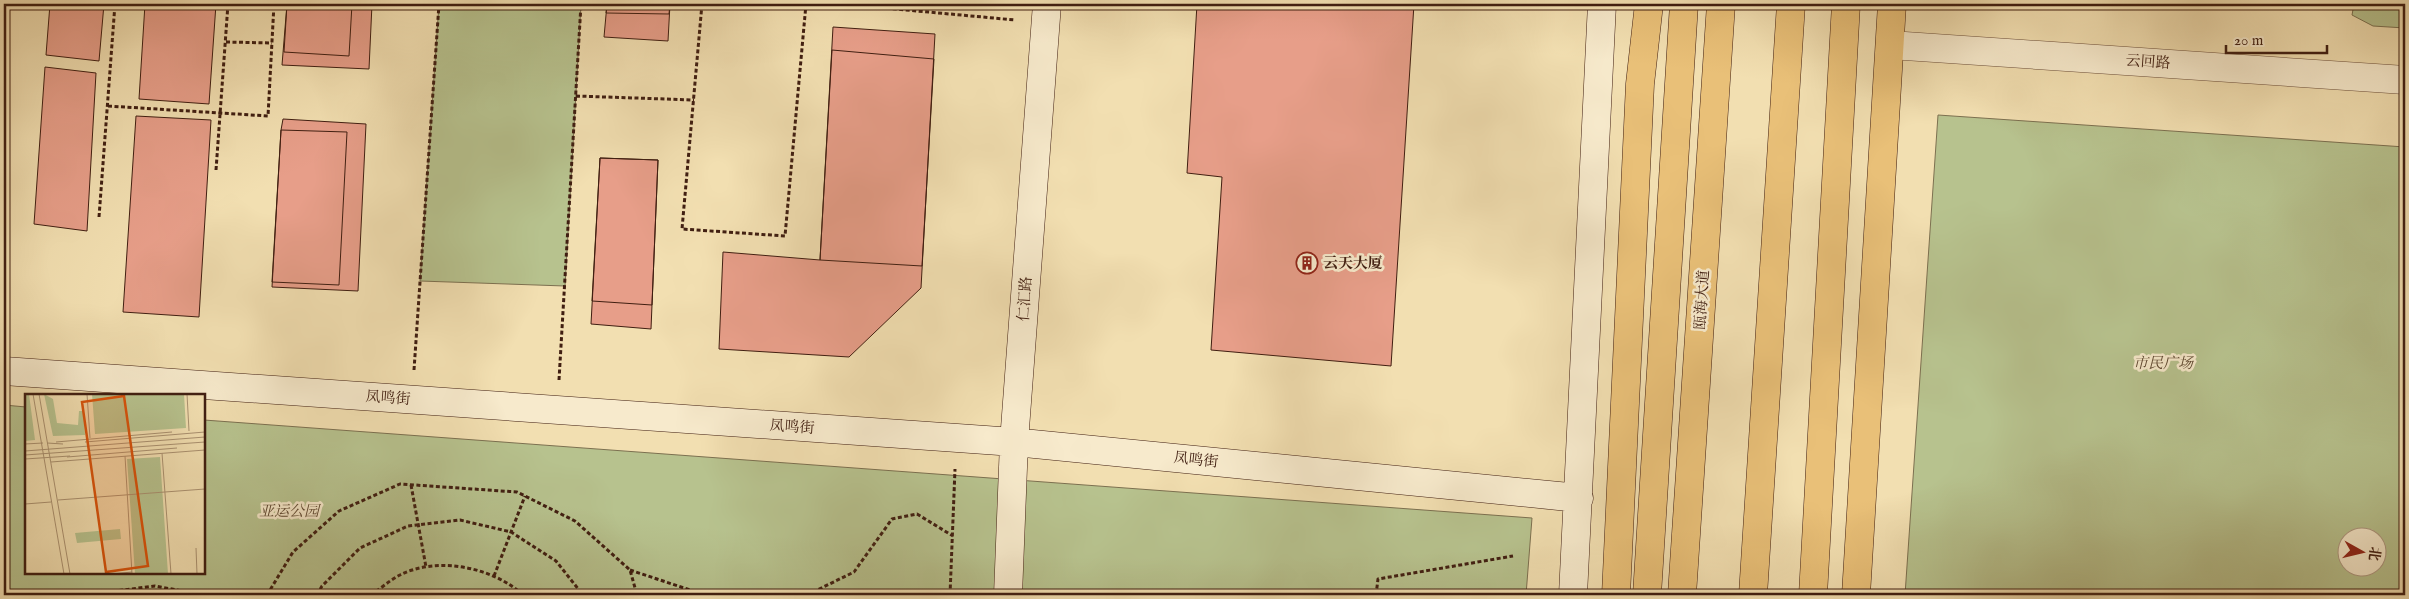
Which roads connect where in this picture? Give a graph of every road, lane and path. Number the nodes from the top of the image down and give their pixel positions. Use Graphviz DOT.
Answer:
graph roads {
  1 [pos="115,4"];
  2 [pos="228,4"];
  3 [pos="274,4"];
  4 [pos="439,4"];
  5 [pos="581,4"];
  6 [pos="702,4"];
  7 [pos="806,4"];
  8 [pos="841,4"];
  9 [pos="1602,4"];
  10 [pos="1648,4"];
  11 [pos="1684,4"];
  12 [pos="1722,4"];
  13 [pos="1791,4"];
  14 [pos="1846,4"];
  15 [pos="1892,4"];
  16 [pos="1046,13"];
  17 [pos="226,42"];
  18 [pos="272,43"];
  19 [pos="1890,45"];
  20 [pos="2405,80"];
  21 [pos="576,96"];
  22 [pos="694,100"];
  23 [pos="108,106"];
  24 [pos="220,112"];
  25 [pos="216,170"];
  26 [pos="100,217"];
  27 [pos="4,371"];
  28 [pos="412,400"];
  29 [pos="557,410"];
  30 [pos="957,438"];
  31 [pos="1014,442"];
  32 [pos="411,485"];
  33 [pos="524,496"];
  34 [pos="1579,498"];
  35 [pos="419,524"];
  36 [pos="512,532"];
  37 [pos="953,536"];
  38 [pos="1513,556"];
  39 [pos="426,567"];
  40 [pos="630,570"];
  41 [pos="494,576"];
  42 [pos="4,589"];
  43 [pos="204,595"];
  44 [pos="267,595"];
  45 [pos="317,595"];
  46 [pos="371,595"];
  47 [pos="523,595"];
  48 [pos="583,595"];
  49 [pos="637,595"];
  50 [pos="705,595"];
  51 [pos="807,595"];
  52 [pos="950,595"];
  53 [pos="1008,595"];
  54 [pos="1376,595"];
  55 [pos="1573,595"];
  56 [pos="1616,595"];
  57 [pos="1647,595"];
  58 [pos="1682,595"];
  59 [pos="1753,595"];
  60 [pos="1813,595"];
  61 [pos="1856,595"];
  1 -- 23 [label="path"];
  2 -- 17 [label="path"];
  3 -- 18 [label="path"];
  4 -- 28 [label="path"];
  5 -- 21 [label="path"];
  6 -- 22 [label="path"];
  7 -- 22 [label="path"];
  8 -- 16 [label="path"];
  9 -- 34 [label="street"];
  10 -- 56 [label="main road"];
  11 -- 57 [label="main road"];
  12 -- 58 [label="main road, 瓯海大道"];
  13 -- 59 [label="main road"];
  14 -- 60 [label="main road"];
  15 -- 19 [label="main road"];
  16 -- 31 [label="street, 仁汇路"];
  17 -- 18 [label="path"];
  17 -- 24 [label="path"];
  18 -- 24 [label="path"];
  19 -- 20 [label="street, 云回路"];
  19 -- 61 [label="main road"];
  21 -- 22 [label="path"];
  21 -- 29 [label="path"];
  23 -- 24 [label="path"];
  23 -- 26 [label="path"];
  24 -- 25 [label="path"];
  27 -- 28 [label="street, 凤鸣街"];
  28 -- 29 [label="street, 凤鸣街"];
  29 -- 30 [label="street, 凤鸣街"];
  30 -- 31 [label="street, 凤鸣街"];
  30 -- 37 [label="path"];
  31 -- 34 [label="street, 凤鸣街"];
  31 -- 53 [label="street, 仁汇路"];
  32 -- 33 [label="path"];
  32 -- 35 [label="path"];
  32 -- 44 [label="path"];
  33 -- 36 [label="path"];
  33 -- 40 [label="path"];
  34 -- 55 [label="street"];
  35 -- 36 [label="path"];
  35 -- 39 [label="path"];
  35 -- 45 [label="path"];
  36 -- 41 [label="path"];
  36 -- 48 [label="path"];
  37 -- 51 [label="path"];
  37 -- 52 [label="path"];
  38 -- 54 [label="path"];
  39 -- 41 [label="path"];
  39 -- 46 [label="path"];
  40 -- 49 [label="path"];
  40 -- 50 [label="path"];
  41 -- 47 [label="path"];
  42 -- 43 [label="path"];
}
